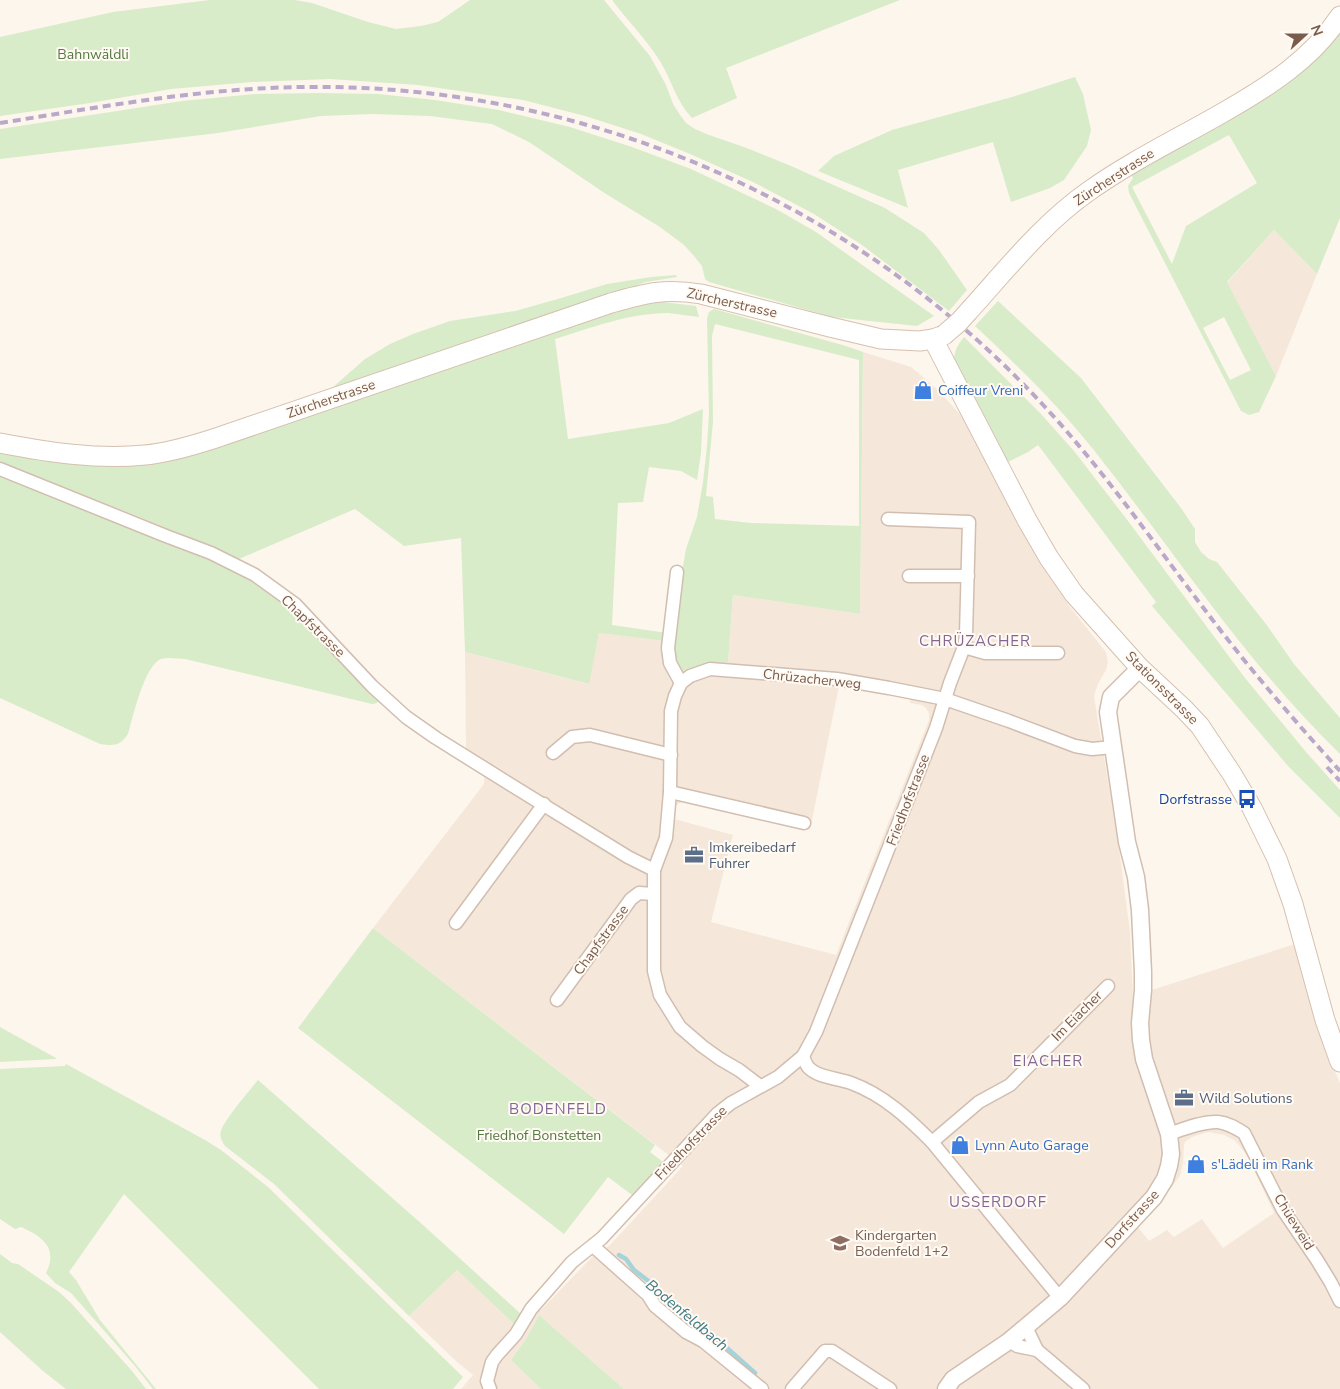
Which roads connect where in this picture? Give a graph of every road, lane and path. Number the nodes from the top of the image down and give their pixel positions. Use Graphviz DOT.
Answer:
graph roads {
  1 [pos="1340,16"];
  2 [pos="938,337"];
  3 [pos="0,443"];
  4 [pos="0,469"];
  5 [pos="888,519"];
  6 [pos="677,572"];
  7 [pos="909,576"];
  8 [pos="968,576"];
  9 [pos="964,647"];
  10 [pos="1058,653"];
  11 [pos="1140,668"];
  12 [pos="681,683"];
  13 [pos="945,700"];
  14 [pos="1113,747"];
  15 [pos="553,753"];
  16 [pos="671,755"];
  17 [pos="670,792"];
  18 [pos="544,804"];
  19 [pos="804,823"];
  20 [pos="654,870"];
  21 [pos="653,894"];
  22 [pos="456,923"];
  23 [pos="1108,986"];
  24 [pos="557,1000"];
  25 [pos="803,1056"];
  26 [pos="1340,1062"];
  27 [pos="760,1086"];
  28 [pos="1169,1134"];
  29 [pos="932,1142"];
  30 [pos="593,1246"];
  31 [pos="1060,1298"];
  32 [pos="1340,1301"];
  33 [pos="1026,1326"];
  34 [pos="1009,1341"];
  35 [pos="1037,1350"];
  36 [pos="489,1385"];
  37 [pos="762,1389"];
  38 [pos="792,1389"];
  39 [pos="890,1389"];
  40 [pos="946,1389"];
  41 [pos="1082,1389"];
  1 -- 2 [label="main road, Zürcherstrasse, bridge"];
  2 -- 3 [label="main road, Zürcherstrasse"];
  2 -- 11 [label="main road, Stationsstrasse"];
  4 -- 18 [label="street, Chapfstrasse"];
  5 -- 8 [label="street"];
  6 -- 12 [label="street"];
  7 -- 8 [label="street"];
  8 -- 9 [label="street"];
  9 -- 10 [label="street"];
  9 -- 13 [label="street"];
  11 -- 14 [label="street, Dorfstrasse"];
  11 -- 26 [label="main road, Stationsstrasse"];
  12 -- 13 [label="street, Chrüzacherweg"];
  12 -- 16 [label="street"];
  13 -- 14 [label="street, Chrüzacherweg"];
  13 -- 25 [label="street, Friedhofstrasse"];
  14 -- 28 [label="street, Dorfstrasse"];
  15 -- 16 [label="street"];
  16 -- 17 [label="street"];
  17 -- 19 [label="street"];
  17 -- 20 [label="street"];
  18 -- 20 [label="street, Chapfstrasse"];
  18 -- 22 [label="street"];
  20 -- 21 [label="street"];
  21 -- 24 [label="street, Chapfstrasse"];
  21 -- 27 [label="street"];
  23 -- 29 [label="street, Im Eiacher"];
  25 -- 27 [label="street, Friedhofstrasse"];
  25 -- 29 [label="street"];
  27 -- 30 [label="street, Friedhofstrasse"];
  28 -- 31 [label="street, Dorfstrasse"];
  28 -- 32 [label="street, Chüeweid"];
  29 -- 31 [label="street"];
  30 -- 36 [label="street, Friedhofstrasse"];
  30 -- 37 [label="street"];
  31 -- 33 [label="street, Dorfstrasse"];
  33 -- 34 [label="street, Dorfstrasse"];
  33 -- 35 [label="street"];
  34 -- 35 [label="street"];
  34 -- 40 [label="street, Dorfstrasse"];
  35 -- 41 [label="street"];
  38 -- 39 [label="street"];
}
